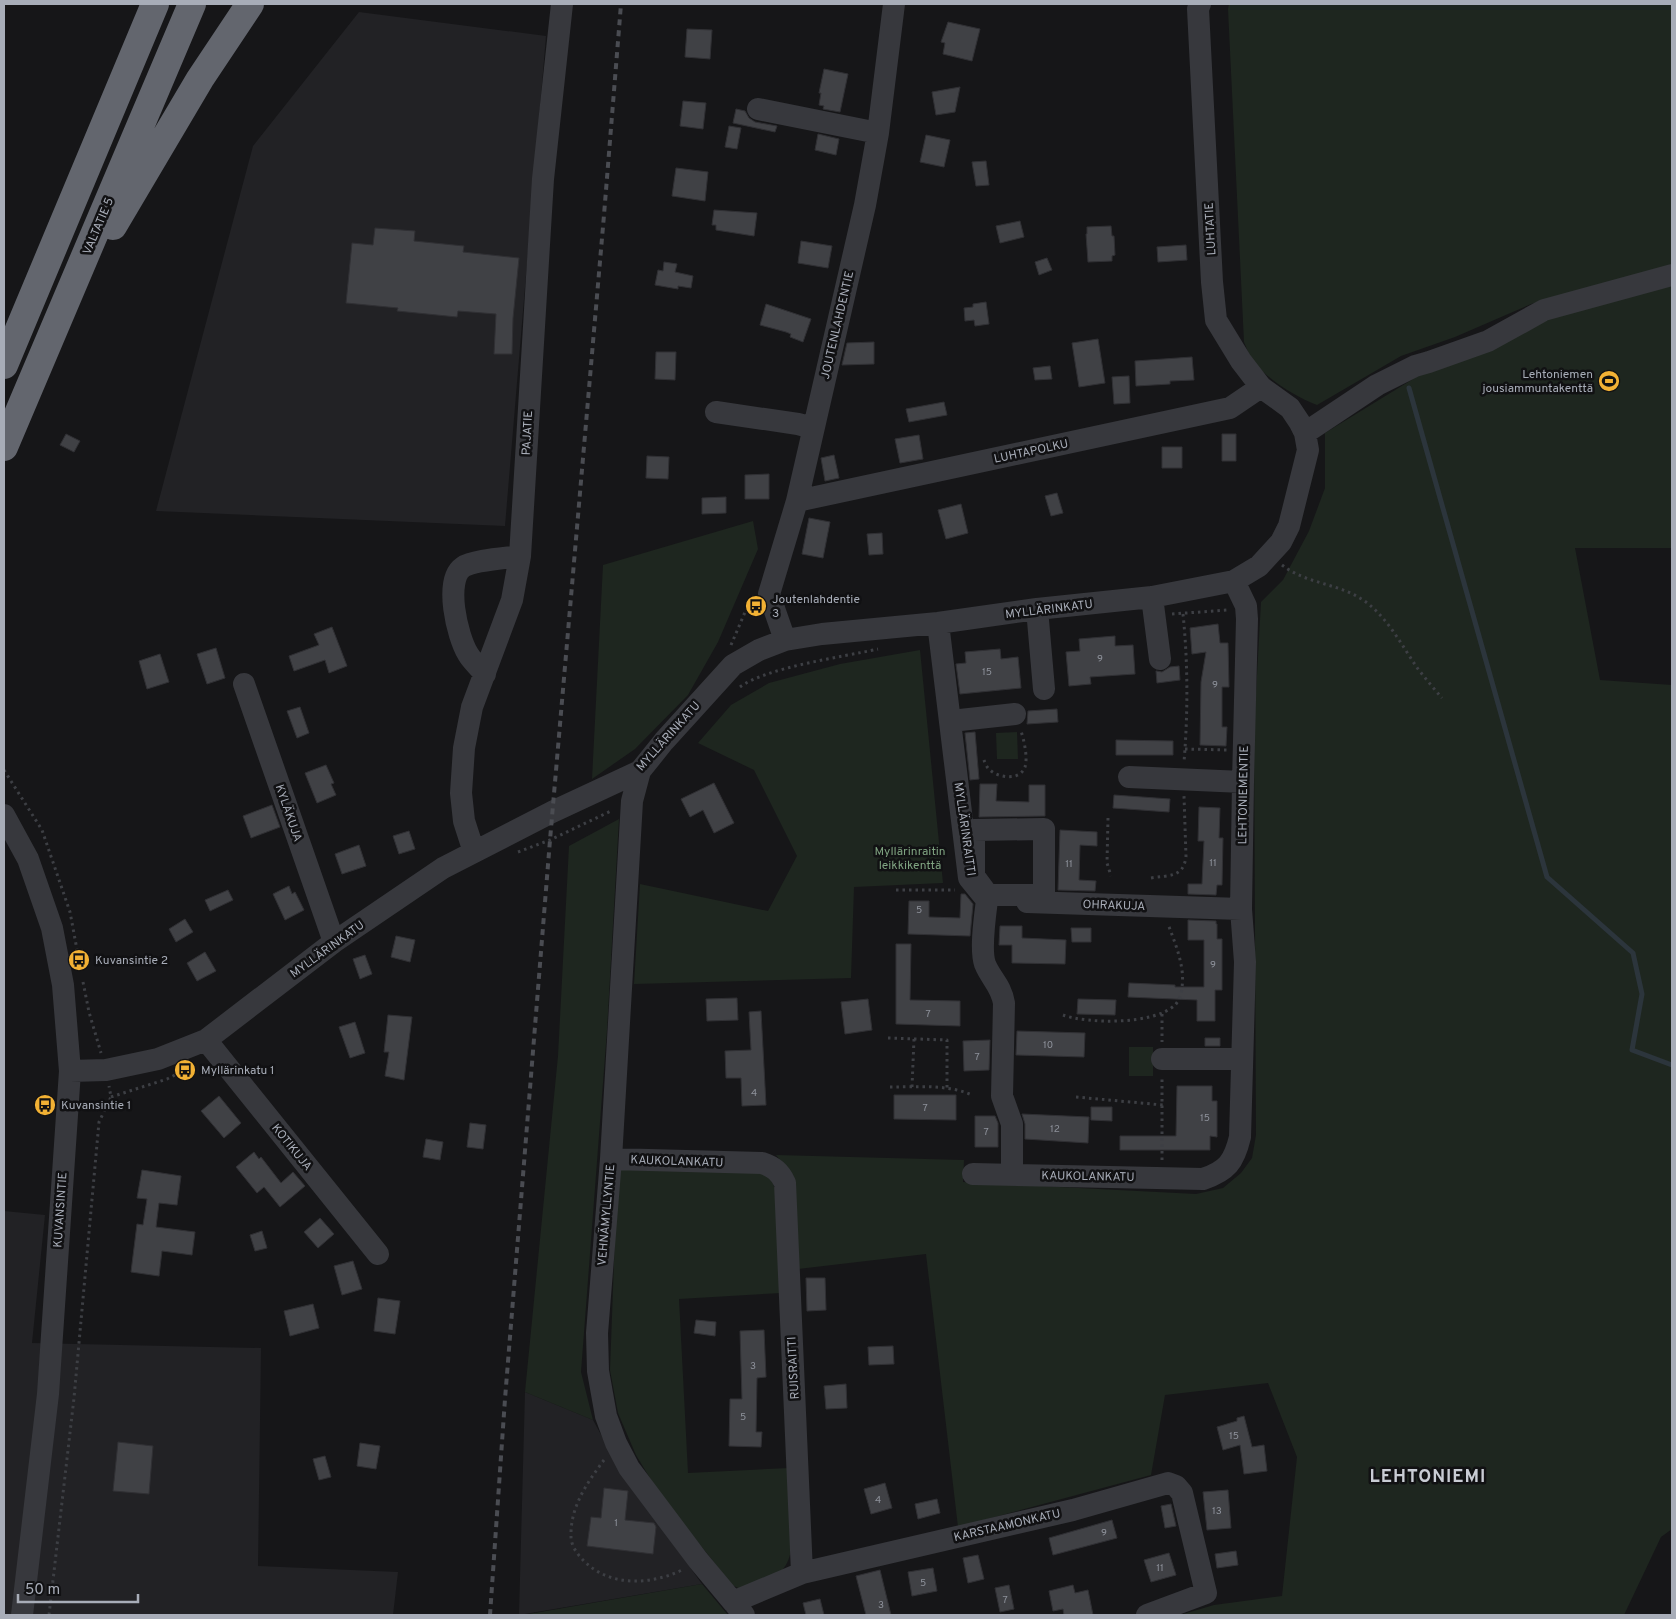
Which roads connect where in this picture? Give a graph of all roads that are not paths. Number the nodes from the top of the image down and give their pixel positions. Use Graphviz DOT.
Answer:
graph roads {
  1 [pos="155,4"];
  2 [pos="192,4"];
  3 [pos="250,4"];
  4 [pos="562,4"];
  5 [pos="894,4"];
  6 [pos="1200,4"];
  7 [pos="758,109"];
  8 [pos="878,133"];
  9 [pos="1672,275"];
  10 [pos="55,324"];
  11 [pos="4,364"];
  12 [pos="1261,387"];
  13 [pos="716,412"];
  14 [pos="813,428"];
  15 [pos="1303,428"];
  16 [pos="4,448"];
  17 [pos="796,501"];
  18 [pos="520,556"];
  19 [pos="1234,581"];
  20 [pos="1153,607"];
  21 [pos="1037,609"];
  22 [pos="938,623"];
  23 [pos="785,640"];
  24 [pos="1160,659"];
  25 [pos="485,674"];
  26 [pos="244,684"];
  27 [pos="1044,690"];
  28 [pos="1015,714"];
  29 [pos="951,721"];
  30 [pos="640,771"];
  31 [pos="1129,777"];
  32 [pos="1242,782"];
  33 [pos="4,815"];
  34 [pos="474,852"];
  35 [pos="983,896"];
  36 [pos="1241,909"];
  37 [pos="334,942"];
  38 [pos="206,1040"];
  39 [pos="1162,1059"];
  40 [pos="1242,1059"];
  41 [pos="70,1071"];
  42 [pos="610,1159"];
  43 [pos="773,1167"];
  44 [pos="972,1174"];
  45 [pos="1012,1174"];
  46 [pos="1203,1179"];
  47 [pos="378,1254"];
  48 [pos="802,1573"];
  49 [pos="739,1609"];
  50 [pos="22,1615"];
  51 [pos="1147,1615"];
  1 -- 11 [label="highway"];
  2 -- 10 [label="highway, VALTATIE 5"];
  3 -- 10 [label="highway"];
  4 -- 18 [label="street, PAJATIE"];
  5 -- 8 [label="street, JOUTENLAHDENTIE"];
  6 -- 12 [label="street, LUHTATIE"];
  7 -- 8 [label="street"];
  8 -- 14 [label="street, JOUTENLAHDENTIE"];
  9 -- 15 [label="street"];
  10 -- 16 [label="highway, VALTATIE 5"];
  12 -- 15 [label="street, LUHTATIE"];
  12 -- 17 [label="street, LUHTAPOLKU"];
  13 -- 14 [label="street"];
  14 -- 17 [label="street, JOUTENLAHDENTIE"];
  15 -- 19 [label="street"];
  17 -- 23 [label="street, JOUTENLAHDENTIE"];
  18 -- 25 [label="street, PAJATIE"];
  18 -- 25 [label="street"];
  19 -- 20 [label="street, MYLLÄRINKATU"];
  19 -- 32 [label="street, LEHTONIEMENTIE"];
  20 -- 21 [label="street, MYLLÄRINKATU"];
  20 -- 24 [label="street"];
  21 -- 22 [label="street, MYLLÄRINKATU"];
  21 -- 27 [label="street"];
  22 -- 23 [label="street, MYLLÄRINKATU"];
  22 -- 29 [label="street, MYLLÄRINRAITTI"];
  23 -- 30 [label="street, MYLLÄRINKATU"];
  25 -- 34 [label="street, PAJATIE"];
  26 -- 37 [label="street, KYLÄKUJA"];
  28 -- 29 [label="street"];
  29 -- 35 [label="street, MYLLÄRINRAITTI"];
  30 -- 34 [label="street, MYLLÄRINKATU"];
  30 -- 42 [label="street, VEHNÄMYLLYNTIE"];
  31 -- 32 [label="street"];
  32 -- 36 [label="street, LEHTONIEMENTIE"];
  33 -- 41 [label="street, KUVANSINTIE"];
  34 -- 37 [label="street, MYLLÄRINKATU"];
  35 -- 36 [label="street, OHRAKUJA"];
  35 -- 45 [label="street"];
  36 -- 40 [label="street, LEHTONIEMENTIE"];
  37 -- 38 [label="street, MYLLÄRINKATU"];
  38 -- 41 [label="street, MYLLÄRINKATU"];
  38 -- 47 [label="street, KOTIKUJA"];
  39 -- 40 [label="street"];
  40 -- 46 [label="street, LEHTONIEMENTIE"];
  41 -- 50 [label="street, KUVANSINTIE"];
  42 -- 43 [label="street, KAUKOLANKATU"];
  42 -- 49 [label="street, VEHNÄMYLLYNTIE"];
  43 -- 48 [label="street, RUISRAITTI"];
  44 -- 45 [label="street, KAUKOLANKATU"];
  45 -- 46 [label="street, KAUKOLANKATU"];
  48 -- 49 [label="street, KARSTAAMONKATU"];
  48 -- 51 [label="street, KARSTAAMONKATU"];
}
